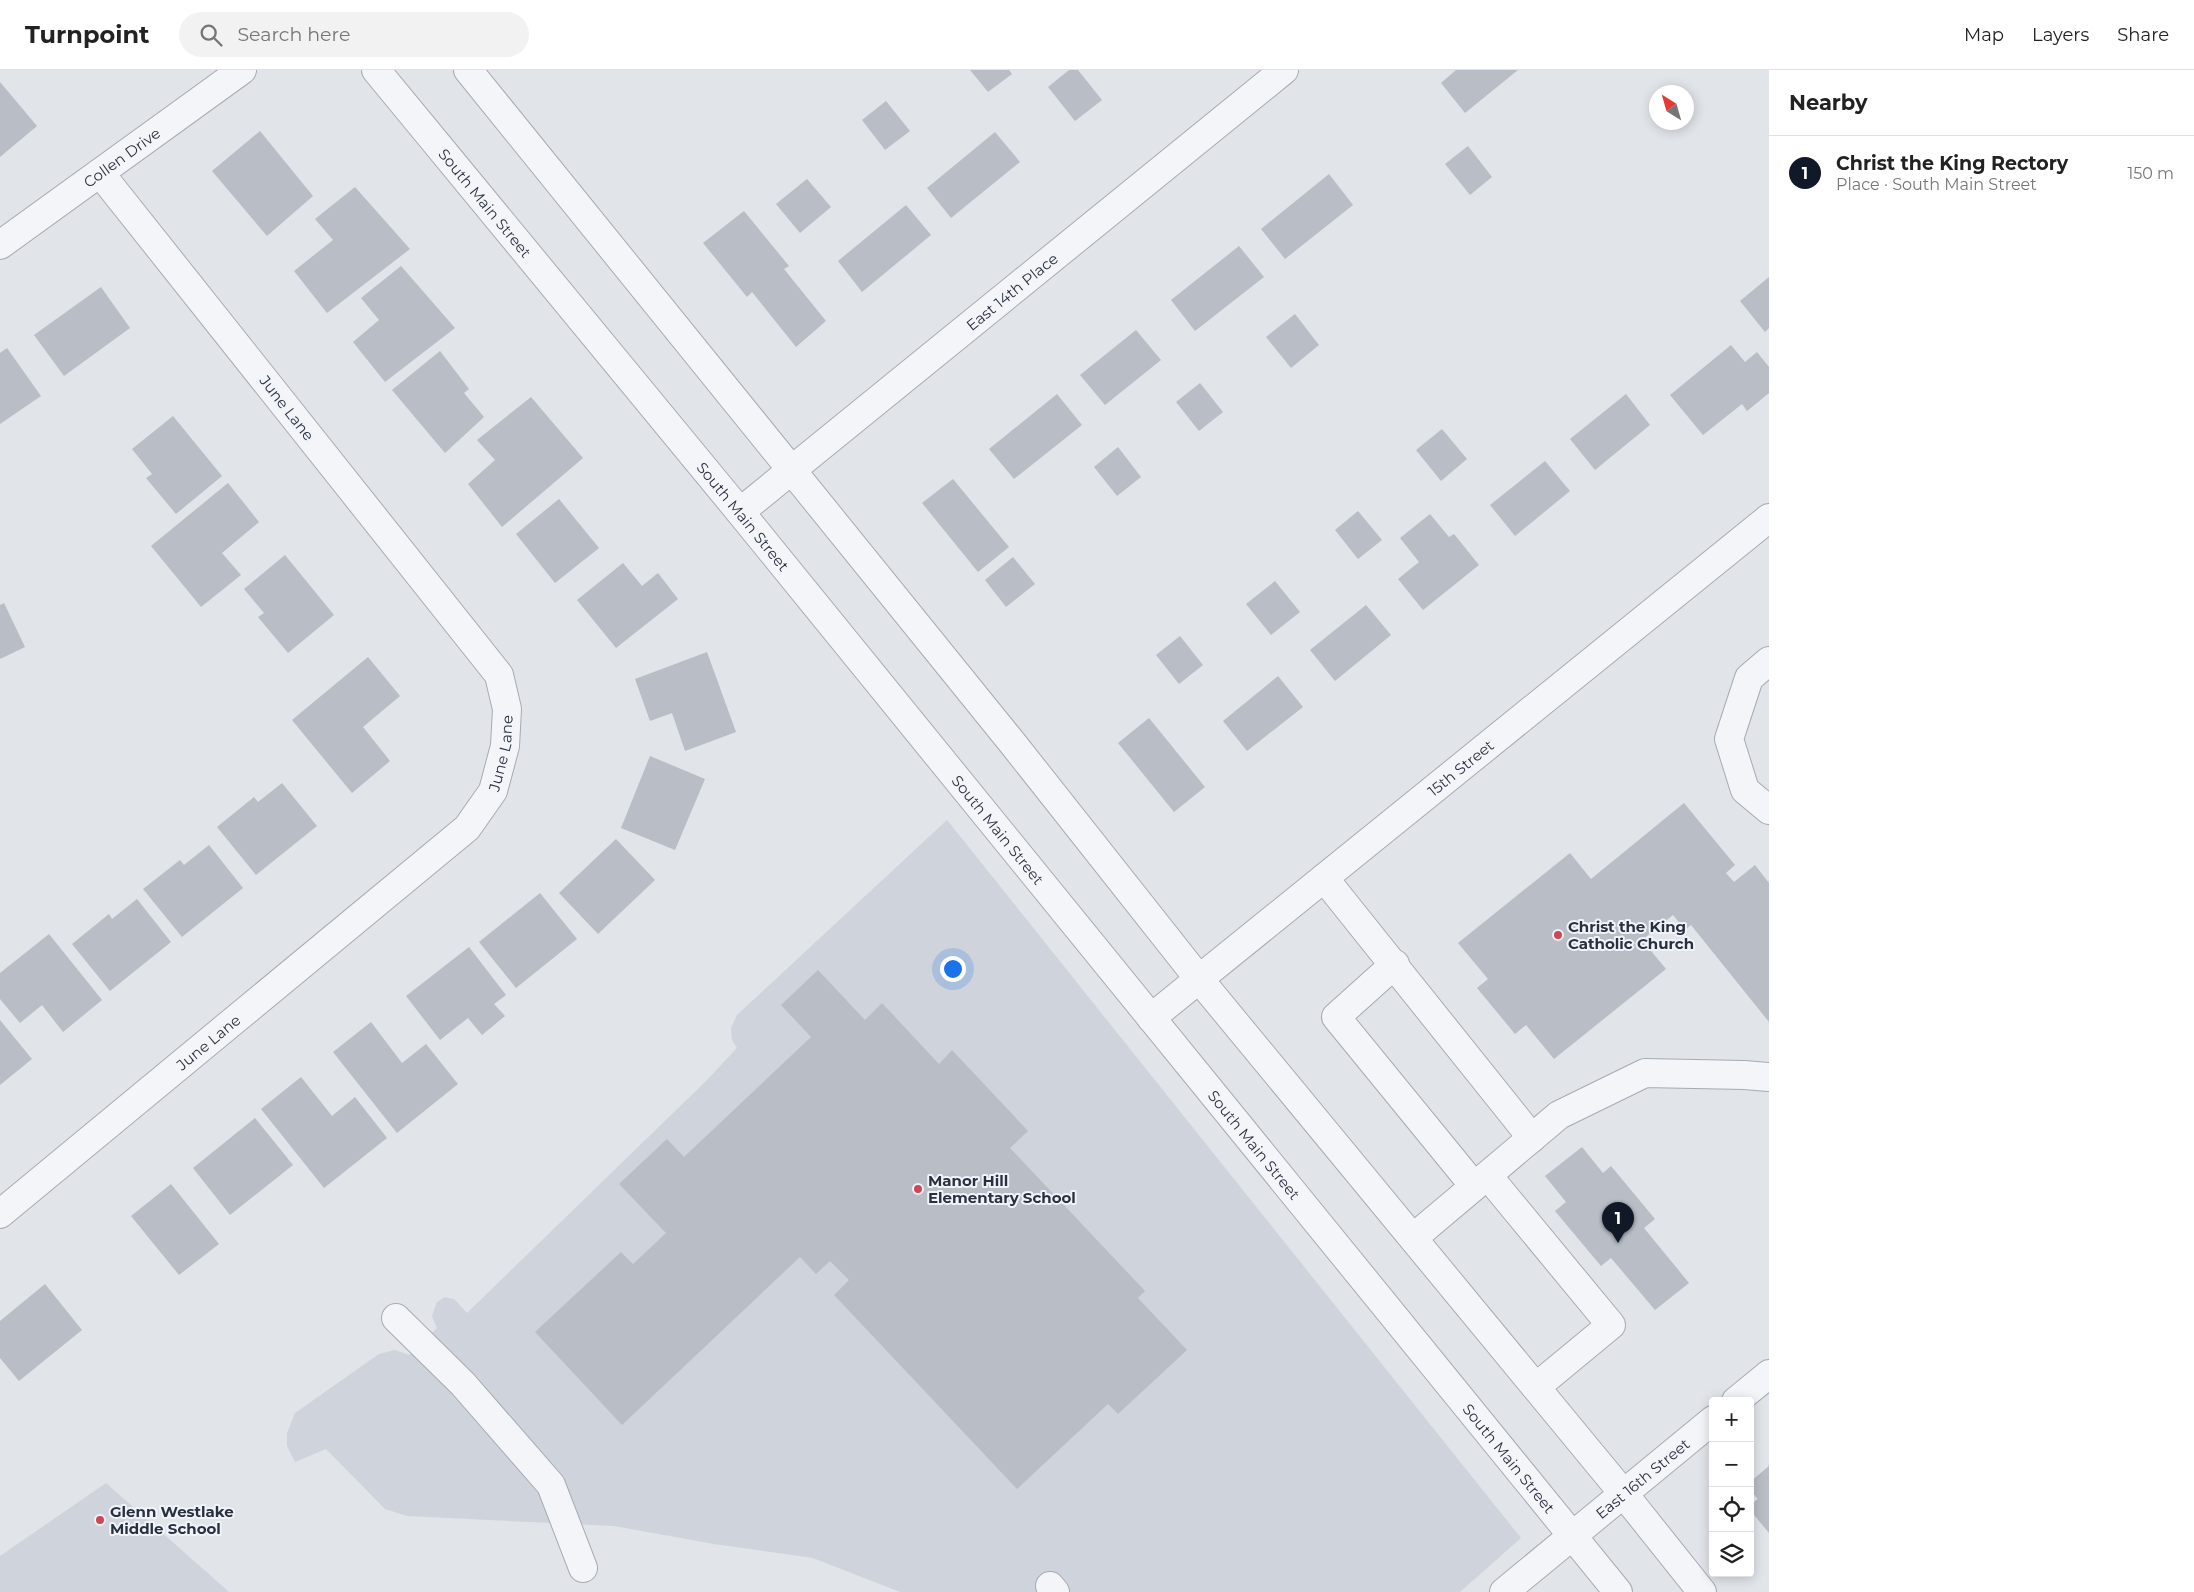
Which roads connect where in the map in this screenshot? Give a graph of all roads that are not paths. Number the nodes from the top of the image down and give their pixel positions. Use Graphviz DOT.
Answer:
graph roads {
  1 [pos="242,70"];
  2 [pos="376,70"];
  3 [pos="468,70"];
  4 [pos="1284,70"];
  5 [pos="100,173"];
  6 [pos="0,245"];
  7 [pos="791,470"];
  8 [pos="740,512"];
  9 [pos="1769,518"];
  10 [pos="1769,661"];
  11 [pos="1769,810"];
  12 [pos="1324,878"];
  13 [pos="1395,964"];
  14 [pos="1200,979"];
  15 [pos="1152,1018"];
  16 [pos="1769,1077"];
  17 [pos="1532,1138"];
  18 [pos="1481,1181"];
  19 [pos="0,1214"];
  20 [pos="1413,1238"];
  21 [pos="396,1318"];
  22 [pos="1769,1374"];
  23 [pos="1536,1387"];
  24 [pos="1741,1397"];
  25 [pos="1709,1423"];
  26 [pos="1623,1493"];
  27 [pos="1571,1536"];
  28 [pos="584,1568"];
  29 [pos="1504,1592"];
  30 [pos="1618,1592"];
  31 [pos="1702,1592"];
  1 -- 5 [label="street, Collen Drive"];
  2 -- 8 [label="street, South Main Street"];
  3 -- 7 [label="street"];
  4 -- 7 [label="street, East 14th Place"];
  5 -- 6 [label="street, Collen Drive"];
  5 -- 19 [label="street, June Lane"];
  7 -- 8 [label="street, East 14th Place"];
  7 -- 14 [label="street"];
  8 -- 15 [label="street, South Main Street"];
  9 -- 12 [label="street, 15th Street"];
  10 -- 11 [label="street"];
  12 -- 13 [label="street"];
  12 -- 14 [label="street, 15th Street"];
  13 -- 17 [label="street"];
  13 -- 18 [label="street"];
  14 -- 15 [label="street, 15th Street"];
  14 -- 20 [label="street"];
  15 -- 27 [label="street, South Main Street"];
  16 -- 17 [label="street"];
  17 -- 18 [label="street"];
  18 -- 20 [label="street"];
  18 -- 23 [label="street"];
  20 -- 23 [label="street"];
  21 -- 28 [label="street"];
  22 -- 24 [label="street"];
  23 -- 26 [label="street"];
  25 -- 26 [label="street, East 16th Street"];
  26 -- 27 [label="street, East 16th Street"];
  26 -- 31 [label="street"];
  27 -- 29 [label="street, East 16th Street"];
  27 -- 30 [label="street, South Main Street"];
}
